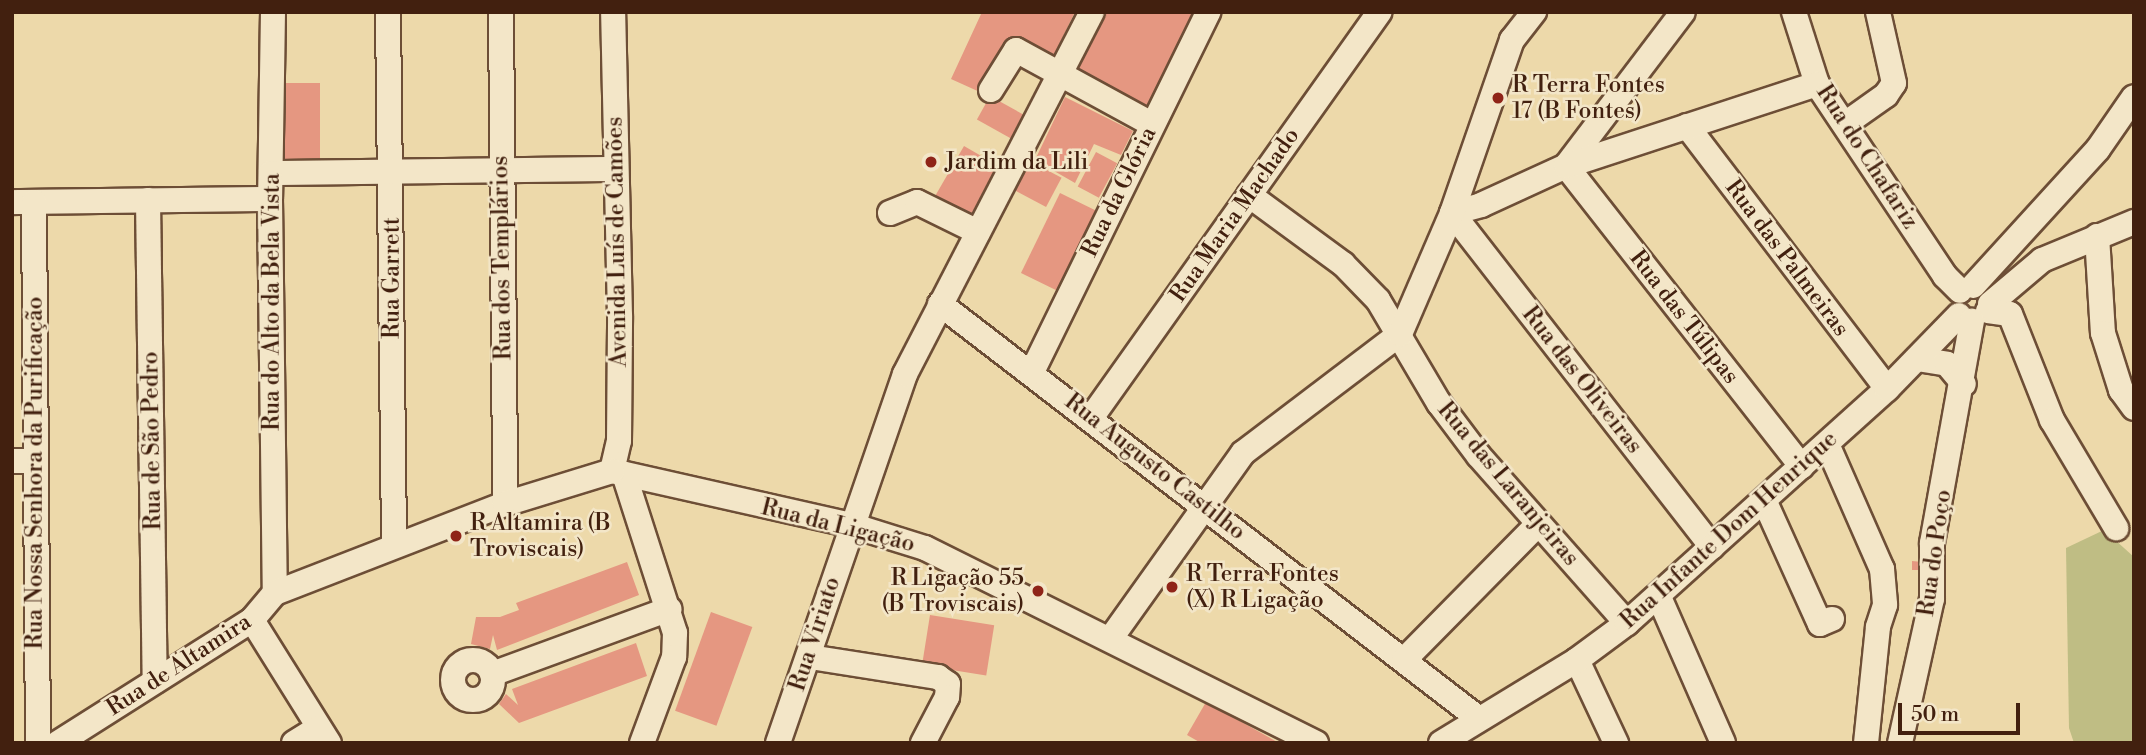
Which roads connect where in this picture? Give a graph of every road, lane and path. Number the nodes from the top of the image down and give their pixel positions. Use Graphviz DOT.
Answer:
graph roads {
  1 [pos="273,12"];
  2 [pos="388,12"];
  3 [pos="501,12"];
  4 [pos="613,12"];
  5 [pos="1093,12"];
  6 [pos="1208,12"];
  7 [pos="1379,12"];
  8 [pos="1534,12"];
  9 [pos="1683,12"];
  10 [pos="1794,12"];
  11 [pos="1878,12"];
  12 [pos="1062,75"];
  13 [pos="1817,84"];
  14 [pos="991,90"];
  15 [pos="2134,97"];
  16 [pos="1152,124"];
  17 [pos="1845,124"];
  18 [pos="1687,126"];
  19 [pos="1591,131"];
  20 [pos="1605,153"];
  21 [pos="1566,166"];
  22 [pos="615,169"];
  23 [pos="500,170"];
  24 [pos="391,172"];
  25 [pos="271,173"];
  26 [pos="1249,195"];
  27 [pos="270,199"];
  28 [pos="148,200"];
  29 [pos="23,202"];
  30 [pos="1451,213"];
  31 [pos="890,214"];
  32 [pos="2134,222"];
  33 [pos="978,232"];
  34 [pos="2096,236"];
  35 [pos="1967,288"];
  36 [pos="940,304"];
  37 [pos="1977,313"];
  38 [pos="1400,334"];
  39 [pos="1917,359"];
  40 [pos="1032,372"];
  41 [pos="1964,384"];
  42 [pos="1886,389"];
  43 [pos="2134,408"];
  44 [pos="1091,418"];
  45 [pos="1827,444"];
  46 [pos="23,461"];
  47 [pos="1802,467"];
  48 [pos="618,473"];
  49 [pos="1764,500"];
  50 [pos="505,503"];
  51 [pos="1205,506"];
  52 [pos="1538,524"];
  53 [pos="850,525"];
  54 [pos="2116,528"];
  55 [pos="394,544"];
  56 [pos="1712,547"];
  57 [pos="275,593"];
  58 [pos="1659,597"];
  59 [pos="670,609"];
  60 [pos="1832,618"];
  61 [pos="252,620"];
  62 [pos="1627,623"];
  63 [pos="1111,638"];
  64 [pos="810,657"];
  65 [pos="1404,660"];
  66 [pos="1577,660"];
  67 [pos="492,674"];
  68 [pos="155,681"];
  69 [pos="1445,692"];
  70 [pos="1478,718"];
  71 [pos="323,735"];
  72 [pos="38,743"];
  73 [pos="58,743"];
  74 [pos="293,743"];
  75 [pos="642,743"];
  76 [pos="778,743"];
  77 [pos="923,743"];
  78 [pos="1317,743"];
  79 [pos="1440,743"];
  80 [pos="1616,743"];
  81 [pos="1723,743"];
  82 [pos="1866,743"];
  83 [pos="1900,743"];
  1 -- 25 [label="street, Rua do Alto da Bela Vista"];
  2 -- 24 [label="street, Rua Garrett"];
  3 -- 23 [label="street, Rua dos Templários"];
  4 -- 22 [label="street, Avenida Luís de Camões"];
  5 -- 12 [label="street, Rua Viriato"];
  6 -- 16 [label="street, Rua da Glória"];
  7 -- 26 [label="street, Rua Maria Machado"];
  8 -- 30 [label="street"];
  9 -- 19 [label="street"];
  10 -- 13 [label="street, Rua do Chafariz"];
  11 -- 17 [label="street"];
  12 -- 14 [label="street"];
  12 -- 16 [label="street"];
  12 -- 33 [label="street, Rua Viriato"];
  13 -- 17 [label="street, Rua do Chafariz"];
  13 -- 18 [label="street"];
  15 -- 35 [label="street"];
  16 -- 40 [label="street, Rua da Glória"];
  17 -- 35 [label="street, Rua do Chafariz"];
  18 -- 20 [label="street"];
  18 -- 42 [label="street, Rua das Palmeiras"];
  19 -- 20 [label="street"];
  19 -- 21 [label="street"];
  20 -- 21 [label="street"];
  21 -- 30 [label="street"];
  21 -- 47 [label="street, Rua das Túlipas"];
  22 -- 23 [label="street"];
  22 -- 48 [label="street, Avenida Luís de Camões"];
  23 -- 24 [label="street"];
  23 -- 50 [label="street, Rua dos Templários"];
  24 -- 25 [label="street"];
  24 -- 55 [label="street, Rua Garrett"];
  25 -- 27 [label="street, Rua do Alto da Bela Vista"];
  26 -- 38 [label="street, Rua das Laranjeiras"];
  26 -- 44 [label="street, Rua Maria Machado"];
  27 -- 28 [label="street"];
  27 -- 57 [label="street, Rua do Alto da Bela Vista"];
  28 -- 29 [label="street"];
  28 -- 68 [label="street, Rua de São Pedro"];
  29 -- 46 [label="street, Rua Nossa Senhora da Purificação"];
  30 -- 38 [label="street"];
  30 -- 56 [label="street, Rua das Oliveiras"];
  31 -- 33 [label="street"];
  32 -- 34 [label="street, Rua Infante Dom Henrique"];
  33 -- 36 [label="street, Rua Viriato"];
  34 -- 37 [label="street, Rua Infante Dom Henrique"];
  34 -- 43 [label="street"];
  35 -- 37 [label="street, Rua do Poço"];
  36 -- 40 [label="street, Rua Augusto Castilho"];
  36 -- 53 [label="street, Rua Viriato"];
  37 -- 39 [label="street, Rua Infante Dom Henrique"];
  37 -- 41 [label="street, Rua do Poço"];
  37 -- 54 [label="street"];
  38 -- 51 [label="street"];
  38 -- 52 [label="street, Rua das Laranjeiras"];
  39 -- 41 [label="street"];
  39 -- 42 [label="street, Rua Infante Dom Henrique"];
  40 -- 44 [label="street, Rua Augusto Castilho"];
  41 -- 83 [label="street, Rua do Poço"];
  42 -- 45 [label="street, Rua Infante Dom Henrique"];
  44 -- 51 [label="street, Rua Augusto Castilho"];
  45 -- 47 [label="street, Rua Infante Dom Henrique"];
  45 -- 82 [label="street"];
  46 -- 72 [label="street, Rua Nossa Senhora da Purificação"];
  47 -- 49 [label="street, Rua Infante Dom Henrique"];
  48 -- 50 [label="street, Rua de Altamira"];
  48 -- 53 [label="street, Rua da Ligação"];
  48 -- 59 [label="street"];
  49 -- 56 [label="street, Rua Infante Dom Henrique"];
  49 -- 60 [label="street"];
  50 -- 55 [label="street, Rua de Altamira"];
  51 -- 63 [label="street"];
  51 -- 65 [label="street, Rua Augusto Castilho"];
  52 -- 62 [label="street, Rua das Laranjeiras"];
  52 -- 65 [label="street"];
  53 -- 63 [label="street, Rua da Ligação"];
  53 -- 64 [label="street, Rua Viriato"];
  55 -- 57 [label="street, Rua de Altamira"];
  56 -- 58 [label="street, Rua Infante Dom Henrique"];
  57 -- 61 [label="street, Rua de Altamira"];
  58 -- 62 [label="street, Rua Infante Dom Henrique"];
  58 -- 81 [label="street"];
  59 -- 67 [label="street"];
  59 -- 75 [label="street"];
  61 -- 68 [label="street, Rua de Altamira"];
  61 -- 71 [label="street"];
  62 -- 66 [label="street, Rua Infante Dom Henrique"];
  63 -- 78 [label="street, Rua da Ligação"];
  64 -- 76 [label="street, Rua Viriato"];
  64 -- 77 [label="street"];
  65 -- 69 [label="street, Rua Augusto Castilho"];
  66 -- 70 [label="street, Rua Infante Dom Henrique"];
  66 -- 80 [label="street"];
  68 -- 73 [label="street, Rua de Altamira"];
  69 -- 70 [label="street, Rua Augusto Castilho"];
  69 -- 79 [label="street"];
  70 -- 79 [label="street, Rua Infante Dom Henrique"];
  71 -- 74 [label="street"];
}
